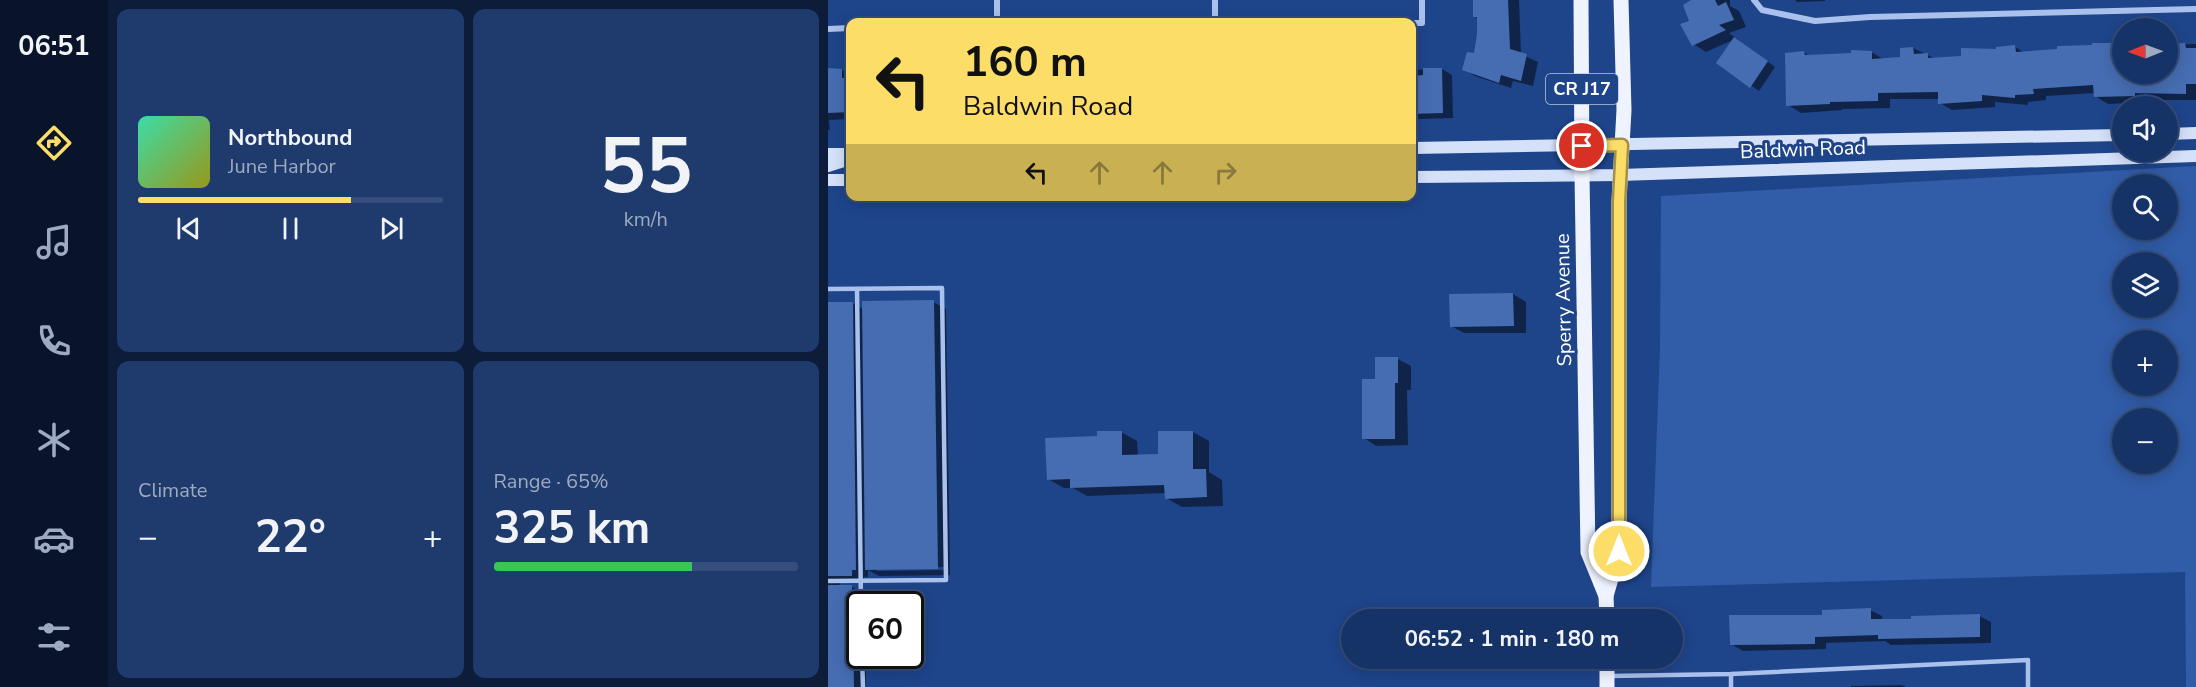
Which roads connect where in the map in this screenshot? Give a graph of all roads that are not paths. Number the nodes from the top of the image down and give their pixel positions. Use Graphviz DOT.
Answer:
graph roads {
  1 [pos="997,0"];
  2 [pos="1215,0"];
  3 [pos="1422,0"];
  4 [pos="1581,0"];
  5 [pos="1621,0"];
  6 [pos="1754,0"];
  7 [pos="2196,9"];
  8 [pos="997,18"];
  9 [pos="1215,18"];
  10 [pos="1416,23"];
  11 [pos="828,28"];
  12 [pos="846,28"];
  13 [pos="2196,133"];
  14 [pos="2178,134"];
  15 [pos="2112,135"];
  16 [pos="1622,145"];
  17 [pos="1582,146"];
  18 [pos="1416,148"];
  19 [pos="828,154"];
  20 [pos="846,154"];
  21 [pos="2196,156"];
  22 [pos="846,160"];
  23 [pos="828,166"];
  24 [pos="1582,175"];
  25 [pos="1620,175"];
  26 [pos="1416,177"];
  27 [pos="828,180"];
  28 [pos="846,180"];
  29 [pos="828,289"];
  30 [pos="857,289"];
  31 [pos="828,581"];
  32 [pos="861,581"];
  33 [pos="861,591"];
  34 [pos="1606,596"];
  35 [pos="1607,609"];
  36 [pos="862,669"];
  37 [pos="1731,674"];
  38 [pos="1607,681"];
  39 [pos="863,687"];
  40 [pos="1731,687"];
  41 [pos="2028,687"];
  1 -- 8 [label="street"];
  2 -- 9 [label="street"];
  3 -- 10 [label="street"];
  4 -- 17 [label="main road, Sperry Avenue / CR J17"];
  5 -- 16 [label="main road, Sperry Avenue / CR J17"];
  6 -- 7 [label="street"];
  11 -- 12 [label="street"];
  13 -- 14 [label="main road"];
  15 -- 16 [label="main road, Baldwin Road"];
  16 -- 17 [label="main road, Baldwin Road"];
  16 -- 25 [label="main road, Sperry Avenue / CR J17"];
  17 -- 18 [label="main road, Baldwin Road"];
  17 -- 24 [label="main road, Sperry Avenue / CR J17"];
  19 -- 20 [label="main road"];
  21 -- 25 [label="main road, Baldwin Road"];
  22 -- 23 [label="main road"];
  24 -- 25 [label="main road, Baldwin Road"];
  24 -- 26 [label="main road, Baldwin Road"];
  24 -- 34 [label="main road, Sperry Avenue / CR J17"];
  25 -- 34 [label="main road, Sperry Avenue / CR J17"];
  27 -- 28 [label="main road"];
  29 -- 30 [label="lane"];
  30 -- 32 [label="lane"];
  30 -- 32 [label="lane"];
  31 -- 32 [label="lane"];
  32 -- 33 [label="lane"];
  34 -- 35 [label="main road, Sperry Avenue / CR J17"];
  36 -- 39 [label="lane"];
  37 -- 38 [label="lane"];
  37 -- 40 [label="lane"];
  37 -- 41 [label="lane"];
}
